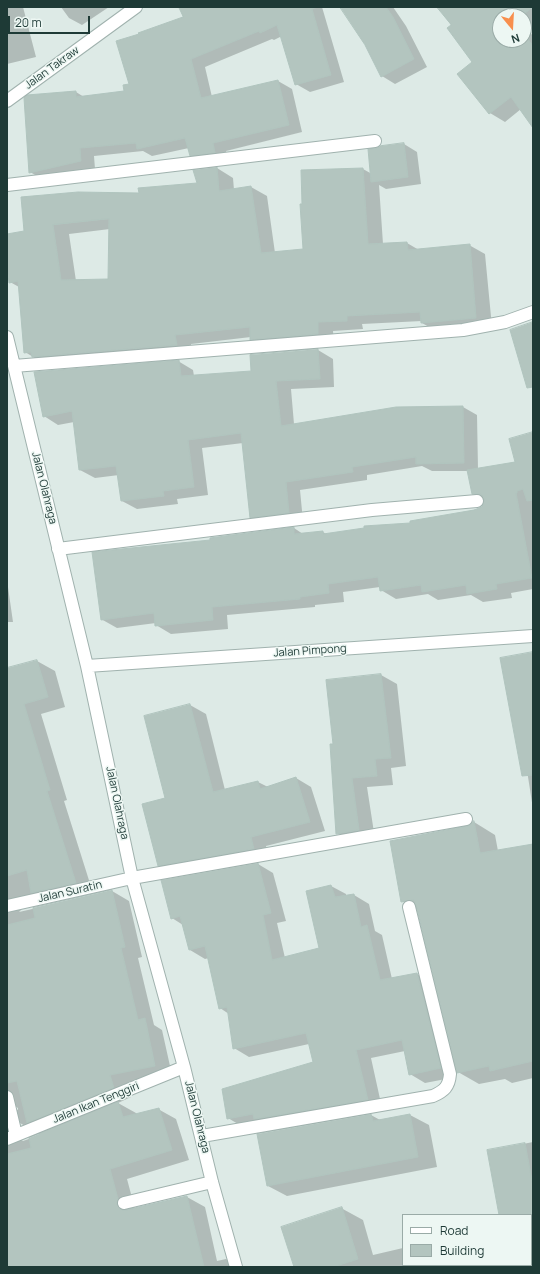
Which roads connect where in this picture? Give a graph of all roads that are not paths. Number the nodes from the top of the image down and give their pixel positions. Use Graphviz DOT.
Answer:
graph roads {
  1 [pos="136,7"];
  2 [pos="7,101"];
  3 [pos="375,141"];
  4 [pos="7,185"];
  5 [pos="533,312"];
  6 [pos="7,337"];
  7 [pos="14,366"];
  8 [pos="477,501"];
  9 [pos="58,549"];
  10 [pos="533,636"];
  11 [pos="88,666"];
  12 [pos="466,819"];
  13 [pos="132,878"];
  14 [pos="7,906"];
  15 [pos="409,907"];
  16 [pos="184,1067"];
  17 [pos="7,1098"];
  18 [pos="202,1136"];
  19 [pos="12,1137"];
  20 [pos="212,1182"];
  21 [pos="124,1203"];
  22 [pos="236,1267"];
  1 -- 2 [label="street, Jalan Takraw"];
  3 -- 4 [label="street"];
  5 -- 7 [label="street"];
  6 -- 7 [label="street, Jalan Olahraga"];
  7 -- 9 [label="street, Jalan Olahraga"];
  8 -- 9 [label="street"];
  9 -- 11 [label="street, Jalan Olahraga"];
  10 -- 11 [label="street, Jalan Pimpong"];
  11 -- 13 [label="street, Jalan Olahraga"];
  12 -- 13 [label="street"];
  13 -- 14 [label="street, Jalan Suratin"];
  13 -- 16 [label="street, Jalan Olahraga"];
  15 -- 18 [label="street"];
  16 -- 18 [label="street, Jalan Olahraga"];
  16 -- 19 [label="street, Jalan Ikan Tenggiri"];
  17 -- 19 [label="street"];
  18 -- 20 [label="street, Jalan Olahraga"];
  20 -- 21 [label="street"];
  20 -- 22 [label="street, Jalan Olahraga"];
}
